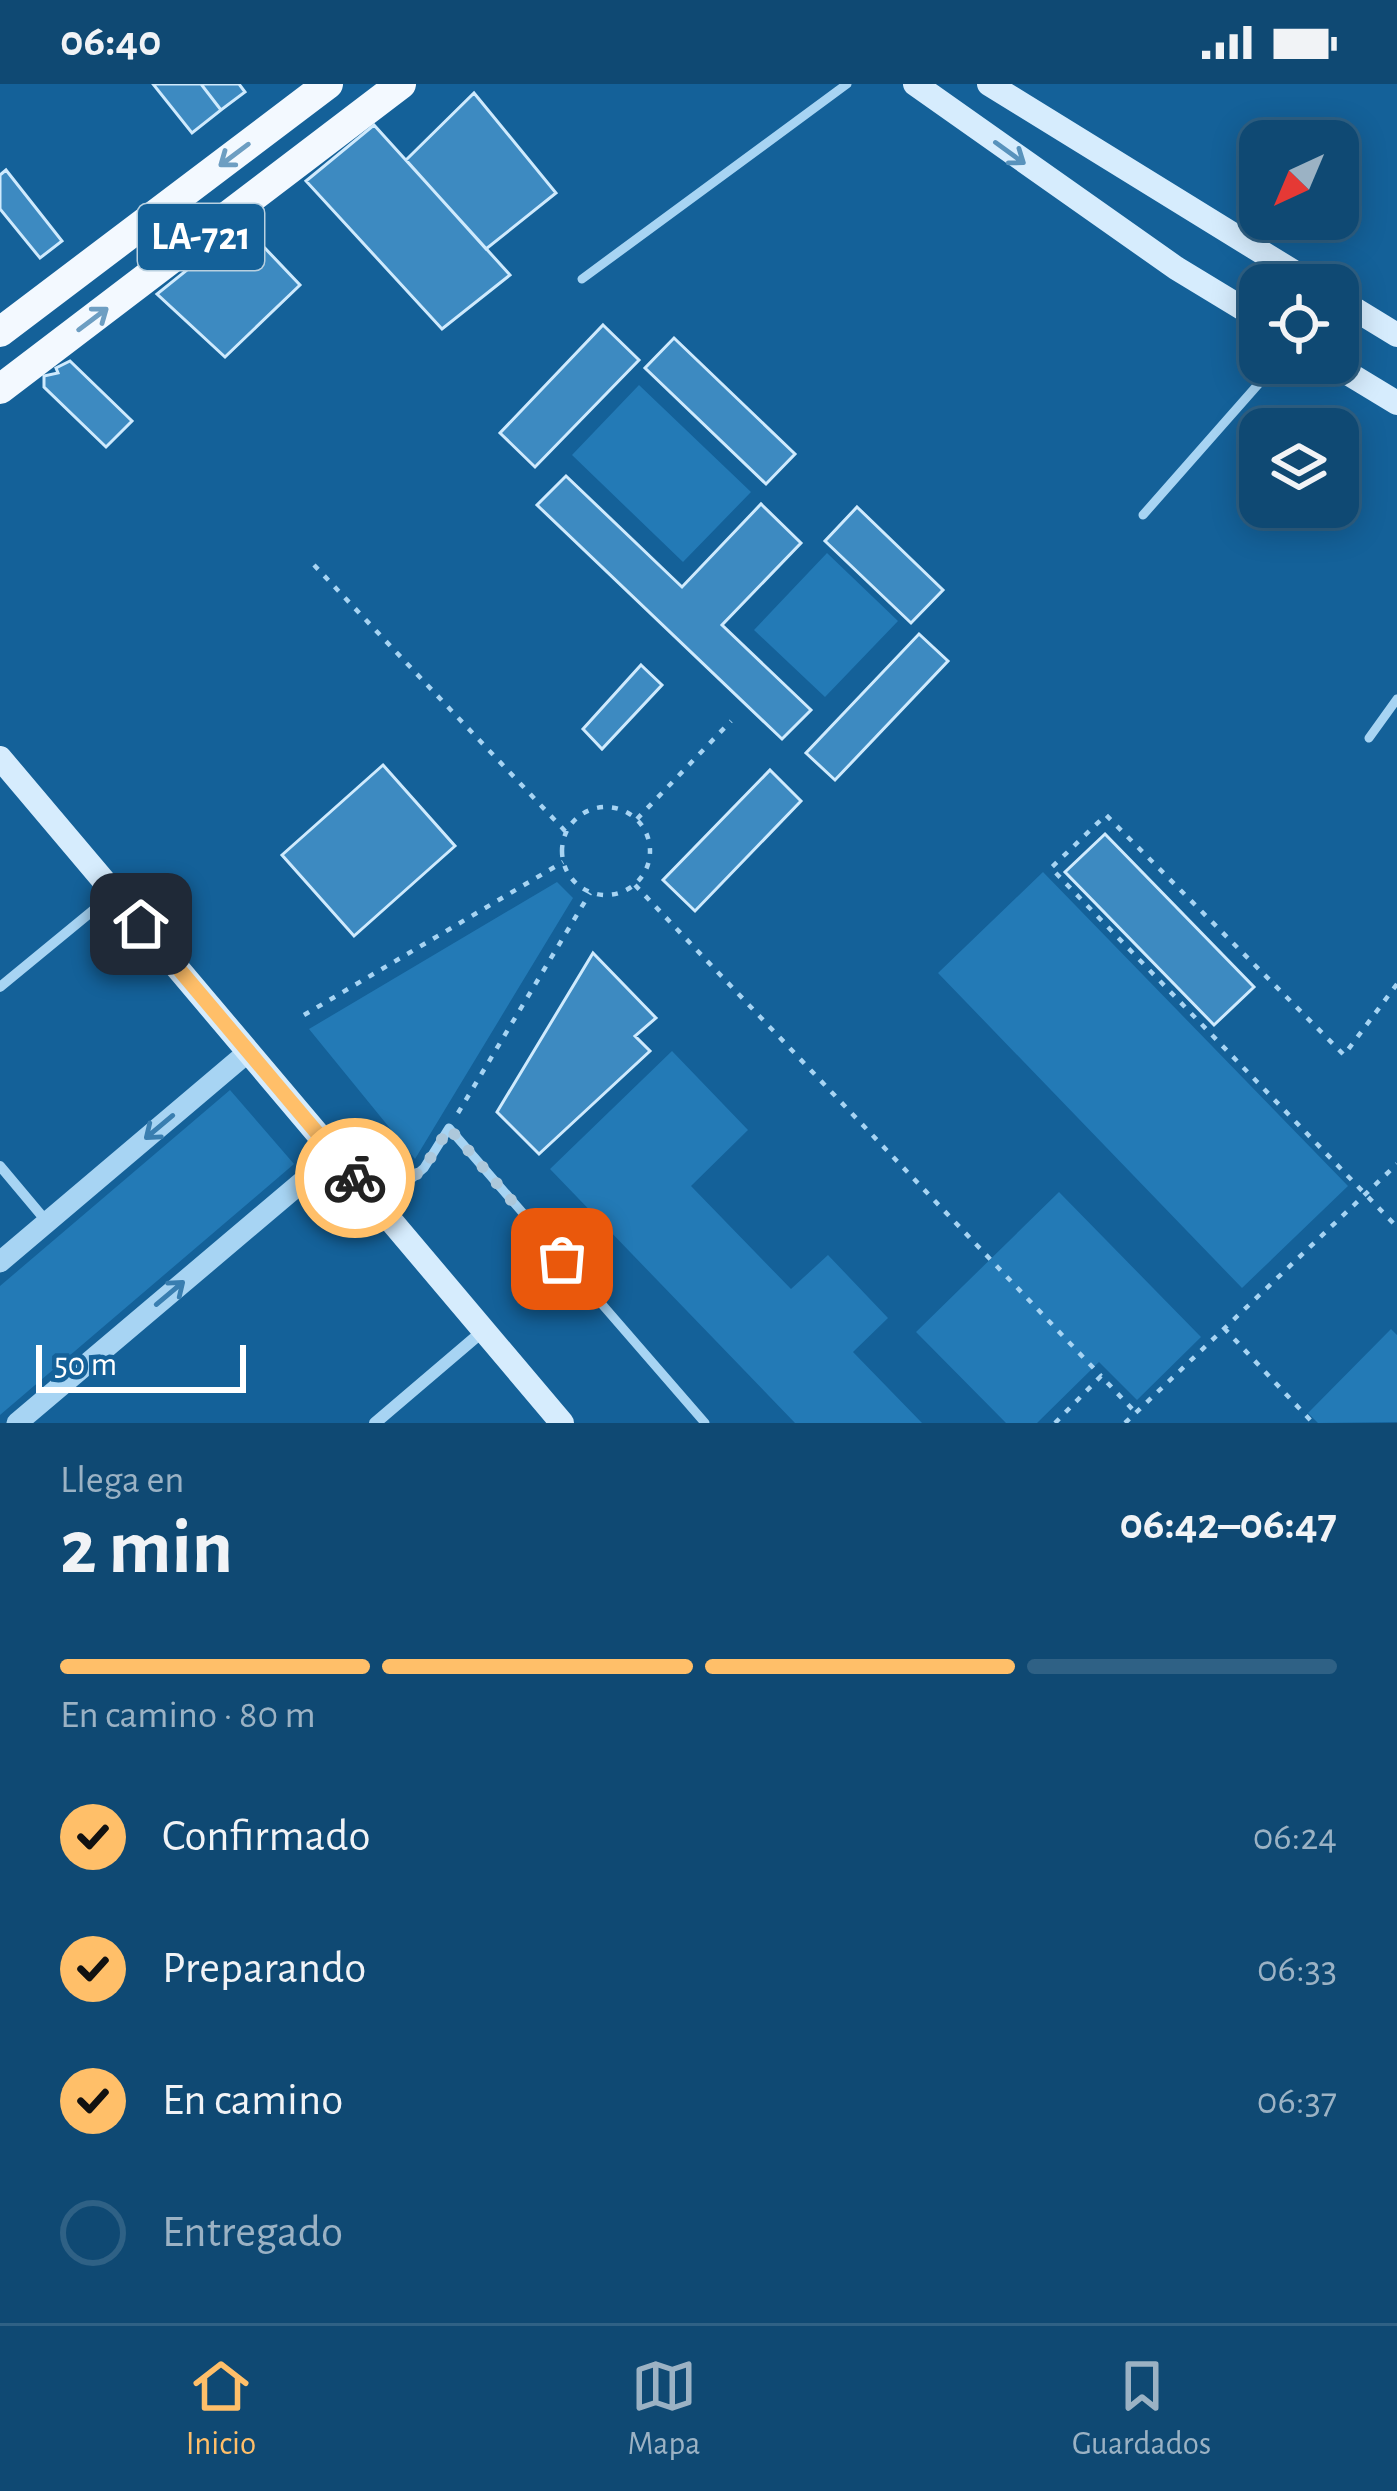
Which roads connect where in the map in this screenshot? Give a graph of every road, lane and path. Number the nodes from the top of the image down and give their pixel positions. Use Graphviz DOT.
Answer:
graph roads {
  1 [pos="328,84"];
  2 [pos="401,84"];
  3 [pos="847,84"];
  4 [pos="915,84"];
  5 [pos="988,84"];
  6 [pos="1281,264"];
  7 [pos="582,279"];
  8 [pos="1239,306"];
  9 [pos="1359,312"];
  10 [pos="0,332"];
  11 [pos="1397,335"];
  12 [pos="1359,380"];
  13 [pos="1258,384"];
  14 [pos="0,389"];
  15 [pos="1397,404"];
  16 [pos="1142,515"];
  17 [pos="314,565"];
  18 [pos="1397,699"];
  19 [pos="731,722"];
  20 [pos="1369,738"];
  21 [pos="0,758"];
  22 [pos="637,819"];
  23 [pos="566,832"];
  24 [pos="563,862"];
  25 [pos="635,885"];
  26 [pos="114,892"];
  27 [pos="590,893"];
  28 [pos="1397,984"];
  29 [pos="0,987"];
  30 [pos="304,1015"];
  31 [pos="248,1052"];
  32 [pos="449,1128"];
  33 [pos="335,1154"];
  34 [pos="1397,1163"];
  35 [pos="0,1166"];
  36 [pos="1365,1193"];
  37 [pos="379,1206"];
  38 [pos="47,1222"];
  39 [pos="1397,1227"];
  40 [pos="0,1262"];
  41 [pos="1224,1328"];
  42 [pos="484,1330"];
  43 [pos="1101,1376"];
  44 [pos="1136,1413"];
  45 [pos="17,1423"];
  46 [pos="375,1423"];
  47 [pos="562,1423"];
  48 [pos="705,1423"];
  49 [pos="1055,1423"];
  50 [pos="1125,1423"];
  51 [pos="1313,1423"];
  1 -- 10 [label="main road, LA-721, one-way"];
  14 -- 2 [label="main road, LA-721, one-way"];
  3 -- 7 [label="lane"];
  4 -- 8 [label="main road, one-way"];
  5 -- 6 [label="main road"];
  9 -- 11 [label="main road"];
  12 -- 15 [label="main road"];
  13 -- 16 [label="lane"];
  17 -- 23 [label="path"];
  18 -- 20 [label="lane"];
  19 -- 22 [label="path"];
  21 -- 26 [label="main road"];
  22 -- 23 [label="path"];
  22 -- 25 [label="path"];
  23 -- 24 [label="path"];
  24 -- 27 [label="path"];
  24 -- 30 [label="path"];
  25 -- 27 [label="path"];
  25 -- 43 [label="path"];
  26 -- 29 [label="street"];
  26 -- 31 [label="main road"];
  27 -- 32 [label="path"];
  28 -- 36 [label="path"];
  31 -- 33 [label="main road"];
  31 -- 38 [label="street, one-way"];
  32 -- 37 [label="lane"];
  32 -- 48 [label="lane"];
  33 -- 37 [label="main road"];
  45 -- 33 [label="street, one-way"];
  34 -- 36 [label="path"];
  35 -- 38 [label="street"];
  36 -- 39 [label="path"];
  36 -- 41 [label="path"];
  37 -- 42 [label="main road"];
  38 -- 40 [label="street"];
  41 -- 44 [label="path"];
  41 -- 51 [label="path"];
  42 -- 46 [label="street"];
  42 -- 47 [label="main road"];
  43 -- 44 [label="path"];
  43 -- 49 [label="path"];
  44 -- 50 [label="path"];
}
